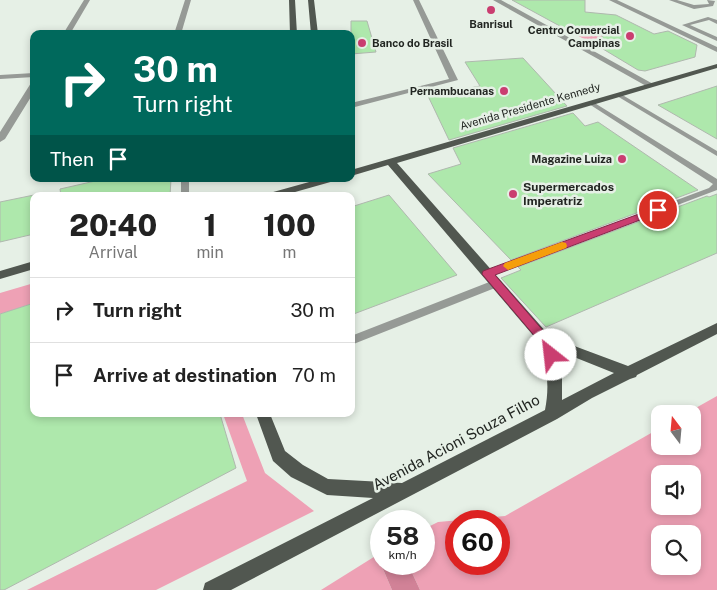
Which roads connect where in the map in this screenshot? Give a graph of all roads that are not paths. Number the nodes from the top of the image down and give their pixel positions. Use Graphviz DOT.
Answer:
graph roads {
  1 [pos="87,0"];
  2 [pos="188,0"];
  3 [pos="292,0"];
  4 [pos="311,0"];
  5 [pos="416,0"];
  6 [pos="496,0"];
  7 [pos="612,0"];
  8 [pos="672,0"];
  9 [pos="710,0"];
  10 [pos="717,22"];
  11 [pos="68,30"];
  12 [pos="178,30"];
  13 [pos="294,30"];
  14 [pos="315,30"];
  15 [pos="717,39"];
  16 [pos="717,50"];
  17 [pos="717,66"];
  18 [pos="30,75"];
  19 [pos="0,77"];
  20 [pos="651,85"];
  21 [pos="30,91"];
  22 [pos="619,95"];
  23 [pos="591,103"];
  24 [pos="355,105"];
  25 [pos="0,139"];
  26 [pos="717,154"];
  27 [pos="390,161"];
  28 [pos="355,171"];
  29 [pos="317,182"];
  30 [pos="717,184"];
  31 [pos="284,192"];
  32 [pos="30,266"];
  33 [pos="0,274"];
  34 [pos="487,274"];
  35 [pos="497,283"];
  36 [pos="717,328"];
  37 [pos="542,337"];
  38 [pos="355,339"];
  39 [pos="630,373"];
  40 [pos="552,414"];
  41 [pos="263,417"];
  42 [pos="403,491"];
  43 [pos="212,590"];
  1 -- 11 [label="street"];
  2 -- 12 [label="street"];
  3 -- 13 [label="main road"];
  4 -- 14 [label="main road"];
  5 -- 24 [label="street"];
  6 -- 20 [label="street"];
  7 -- 16 [label="street"];
  8 -- 9 [label="lane"];
  10 -- 15 [label="lane"];
  17 -- 20 [label="main road, Avenida Presidente Kennedy"];
  18 -- 19 [label="street"];
  20 -- 22 [label="main road, Avenida Presidente Kennedy"];
  21 -- 25 [label="street"];
  22 -- 23 [label="main road, Avenida Presidente Kennedy"];
  22 -- 26 [label="lane"];
  23 -- 27 [label="main road, Avenida Presidente Kennedy"];
  23 -- 30 [label="lane"];
  27 -- 28 [label="main road, Avenida Presidente Kennedy"];
  27 -- 34 [label="main road"];
  29 -- 31 [label="main road"];
  30 -- 34 [label="lane"];
  32 -- 33 [label="main road"];
  34 -- 35 [label="main road"];
  35 -- 37 [label="main road"];
  35 -- 38 [label="lane"];
  36 -- 39 [label="main road, Avenida Acioni Souza Filho"];
  37 -- 39 [label="main road"];
  37 -- 40 [label="main road"];
  39 -- 40 [label="main road, Avenida Acioni Souza Filho"];
  40 -- 42 [label="main road, Avenida Acioni Souza Filho"];
  41 -- 42 [label="main road"];
  42 -- 43 [label="main road, Avenida Acioni Souza Filho"];
}
